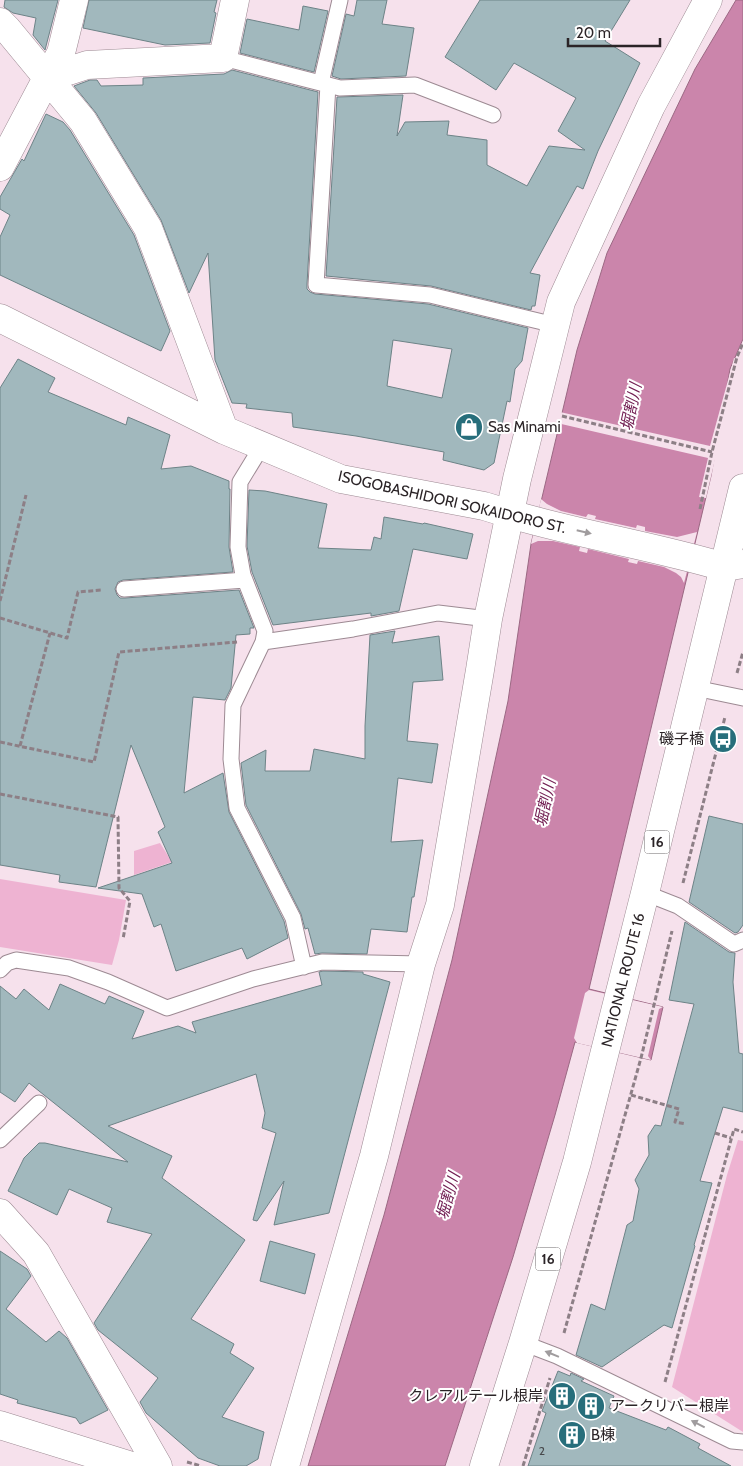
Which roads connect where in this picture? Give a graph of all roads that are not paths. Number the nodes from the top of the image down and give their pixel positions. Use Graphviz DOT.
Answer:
graph roads {
  1 [pos="74,0"];
  2 [pos="235,0"];
  3 [pos="340,0"];
  4 [pos="708,0"];
  5 [pos="0,22"];
  6 [pos="223,58"];
  7 [pos="47,78"];
  8 [pos="324,84"];
  9 [pos="493,115"];
  10 [pos="0,167"];
  11 [pos="0,318"];
  12 [pos="555,325"];
  13 [pos="224,430"];
  14 [pos="262,446"];
  15 [pos="743,488"];
  16 [pos="510,514"];
  17 [pos="734,566"];
  18 [pos="245,580"];
  19 [pos="124,589"];
  20 [pos="488,619"];
  21 [pos="263,641"];
  22 [pos="695,688"];
  23 [pos="737,697"];
  24 [pos="645,893"];
  25 [pos="743,940"];
  26 [pos="421,964"];
  27 [pos="304,967"];
  28 [pos="0,970"];
  29 [pos="39,1103"];
  30 [pos="0,1140"];
  31 [pos="3,1225"];
  32 [pos="523,1343"];
  33 [pos="0,1424"];
  34 [pos="743,1442"];
  35 [pos="132,1466"];
  36 [pos="158,1466"];
  37 [pos="285,1466"];
  38 [pos="484,1466"];
  1 -- 7 [label="main road"];
  2 -- 6 [label="main road"];
  3 -- 8 [label="lane"];
  4 -- 12 [label="main road"];
  5 -- 7 [label="main road"];
  6 -- 7 [label="main road"];
  6 -- 8 [label="lane"];
  7 -- 10 [label="main road"];
  7 -- 13 [label="main road"];
  8 -- 9 [label="lane"];
  8 -- 12 [label="lane"];
  11 -- 13 [label="main road, ISOGOBASHIDORI SOKAIDORO ST."];
  12 -- 16 [label="main road"];
  13 -- 14 [label="main road, ISOGOBASHIDORI SOKAIDORO ST."];
  14 -- 16 [label="main road, ISOGOBASHIDORI SOKAIDORO ST."];
  14 -- 18 [label="lane"];
  15 -- 17 [label="main road, NATIONAL ROUTE 16 / 16"];
  16 -- 17 [label="main road, ISOGOBASHIDORI SOKAIDORO ST., one-way"];
  16 -- 20 [label="main road"];
  17 -- 22 [label="main road, NATIONAL ROUTE 16 / 16"];
  18 -- 19 [label="lane"];
  18 -- 21 [label="lane"];
  20 -- 21 [label="lane"];
  20 -- 26 [label="main road"];
  21 -- 27 [label="lane"];
  22 -- 23 [label="lane"];
  22 -- 24 [label="main road, NATIONAL ROUTE 16 / 16"];
  24 -- 25 [label="lane"];
  24 -- 32 [label="main road, NATIONAL ROUTE 16 / 16"];
  26 -- 27 [label="lane"];
  26 -- 37 [label="main road"];
  27 -- 28 [label="lane"];
  29 -- 30 [label="lane"];
  31 -- 36 [label="main road"];
  34 -- 32 [label="lane, one-way"];
  32 -- 38 [label="main road, NATIONAL ROUTE 16 / 16"];
  33 -- 35 [label="main road"];
}
